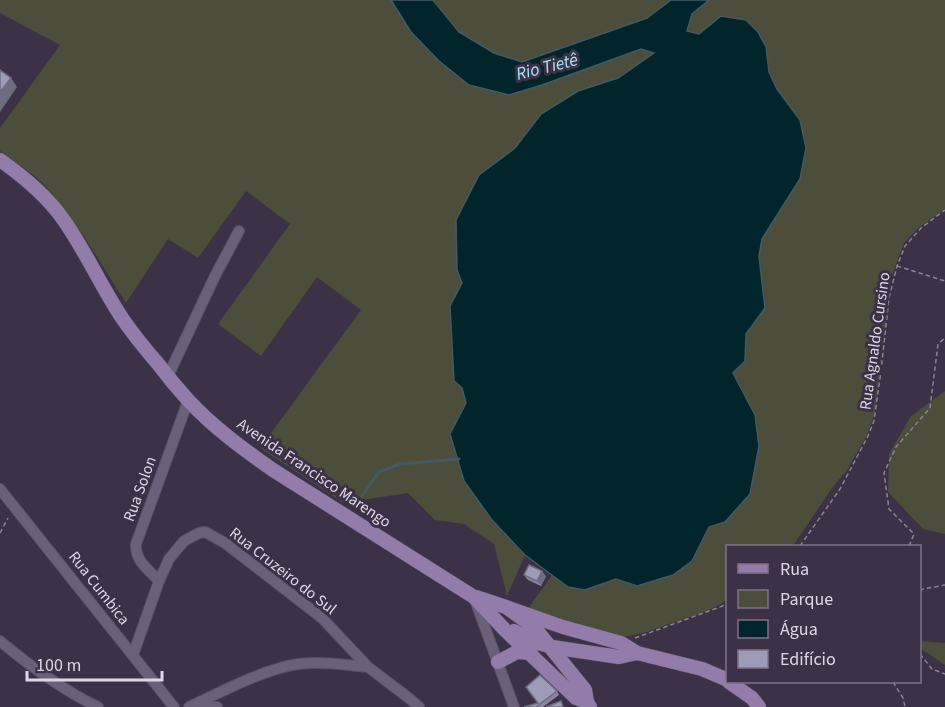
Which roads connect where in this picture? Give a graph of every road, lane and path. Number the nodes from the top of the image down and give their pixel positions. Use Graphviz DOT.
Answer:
graph roads {
  1 [pos="0,160"];
  2 [pos="945,210"];
  3 [pos="239,231"];
  4 [pos="897,266"];
  5 [pos="945,281"];
  6 [pos="945,338"];
  7 [pos="168,376"];
  8 [pos="188,400"];
  9 [pos="0,489"];
  10 [pos="15,506"];
  11 [pos="0,532"];
  12 [pos="801,545"];
  13 [pos="909,545"];
  14 [pos="159,581"];
  15 [pos="945,585"];
  16 [pos="921,590"];
  17 [pos="474,597"];
  18 [pos="726,605"];
  19 [pos="506,607"];
  20 [pos="494,619"];
  21 [pos="0,641"];
  22 [pos="621,643"];
  23 [pos="552,647"];
  24 [pos="580,652"];
  25 [pos="531,653"];
  26 [pos="637,653"];
  27 [pos="133,655"];
  28 [pos="921,655"];
  29 [pos="498,662"];
  30 [pos="368,667"];
  31 [pos="567,668"];
  32 [pos="945,674"];
  33 [pos="726,680"];
  34 [pos="731,683"];
  35 [pos="894,683"];
  36 [pos="741,690"];
  37 [pos="191,705"];
  38 [pos="589,705"];
  39 [pos="98,707"];
  40 [pos="174,707"];
  41 [pos="217,707"];
  42 [pos="419,707"];
  43 [pos="514,707"];
  44 [pos="749,707"];
  45 [pos="759,707"];
  46 [pos="905,707"];
  1 -- 7 [label="main road, Avenida Francisco Marengo"];
  2 -- 4 [label="path, Rua Agnaldo Cursino"];
  3 -- 7 [label="street"];
  4 -- 5 [label="path"];
  4 -- 12 [label="path, Rua Agnaldo Cursino"];
  6 -- 13 [label="path"];
  7 -- 8 [label="main road, Avenida Francisco Marengo"];
  8 -- 14 [label="street, Rua Solon"];
  8 -- 17 [label="main road, Avenida Francisco Marengo"];
  9 -- 10 [label="street, Rua Cumbica"];
  10 -- 11 [label="path"];
  10 -- 27 [label="street, Rua Cumbica"];
  14 -- 27 [label="street, Rua Cruzeiro do Sul"];
  14 -- 30 [label="street, Rua Cruzeiro do Sul"];
  15 -- 16 [label="path"];
  17 -- 19 [label="main road, Avenida Francisco Marengo"];
  17 -- 20 [label="main road, Avenida Francisco Marengo"];
  17 -- 29 [label="street"];
  18 -- 22 [label="path"];
  19 -- 22 [label="main road"];
  19 -- 23 [label="main road, Avenida Francisco Marengo"];
  20 -- 23 [label="main road"];
  20 -- 25 [label="main road, Avenida Francisco Marengo"];
  21 -- 39 [label="street"];
  22 -- 26 [label="main road"];
  23 -- 24 [label="main road"];
  23 -- 31 [label="main road, Avenida Francisco Marengo"];
  24 -- 26 [label="main road"];
  24 -- 31 [label="main road"];
  25 -- 29 [label="main road"];
  25 -- 38 [label="main road, Avenida Francisco Marengo"];
  26 -- 33 [label="main road"];
  27 -- 40 [label="street, Rua Cumbica"];
  28 -- 32 [label="path"];
  29 -- 43 [label="street"];
  30 -- 37 [label="street"];
  30 -- 42 [label="street"];
  31 -- 38 [label="main road, Avenida Francisco Marengo"];
  34 -- 36 [label="main road"];
  35 -- 46 [label="path"];
  36 -- 44 [label="main road"];
  36 -- 45 [label="main road"];
  37 -- 41 [label="street"];
}
